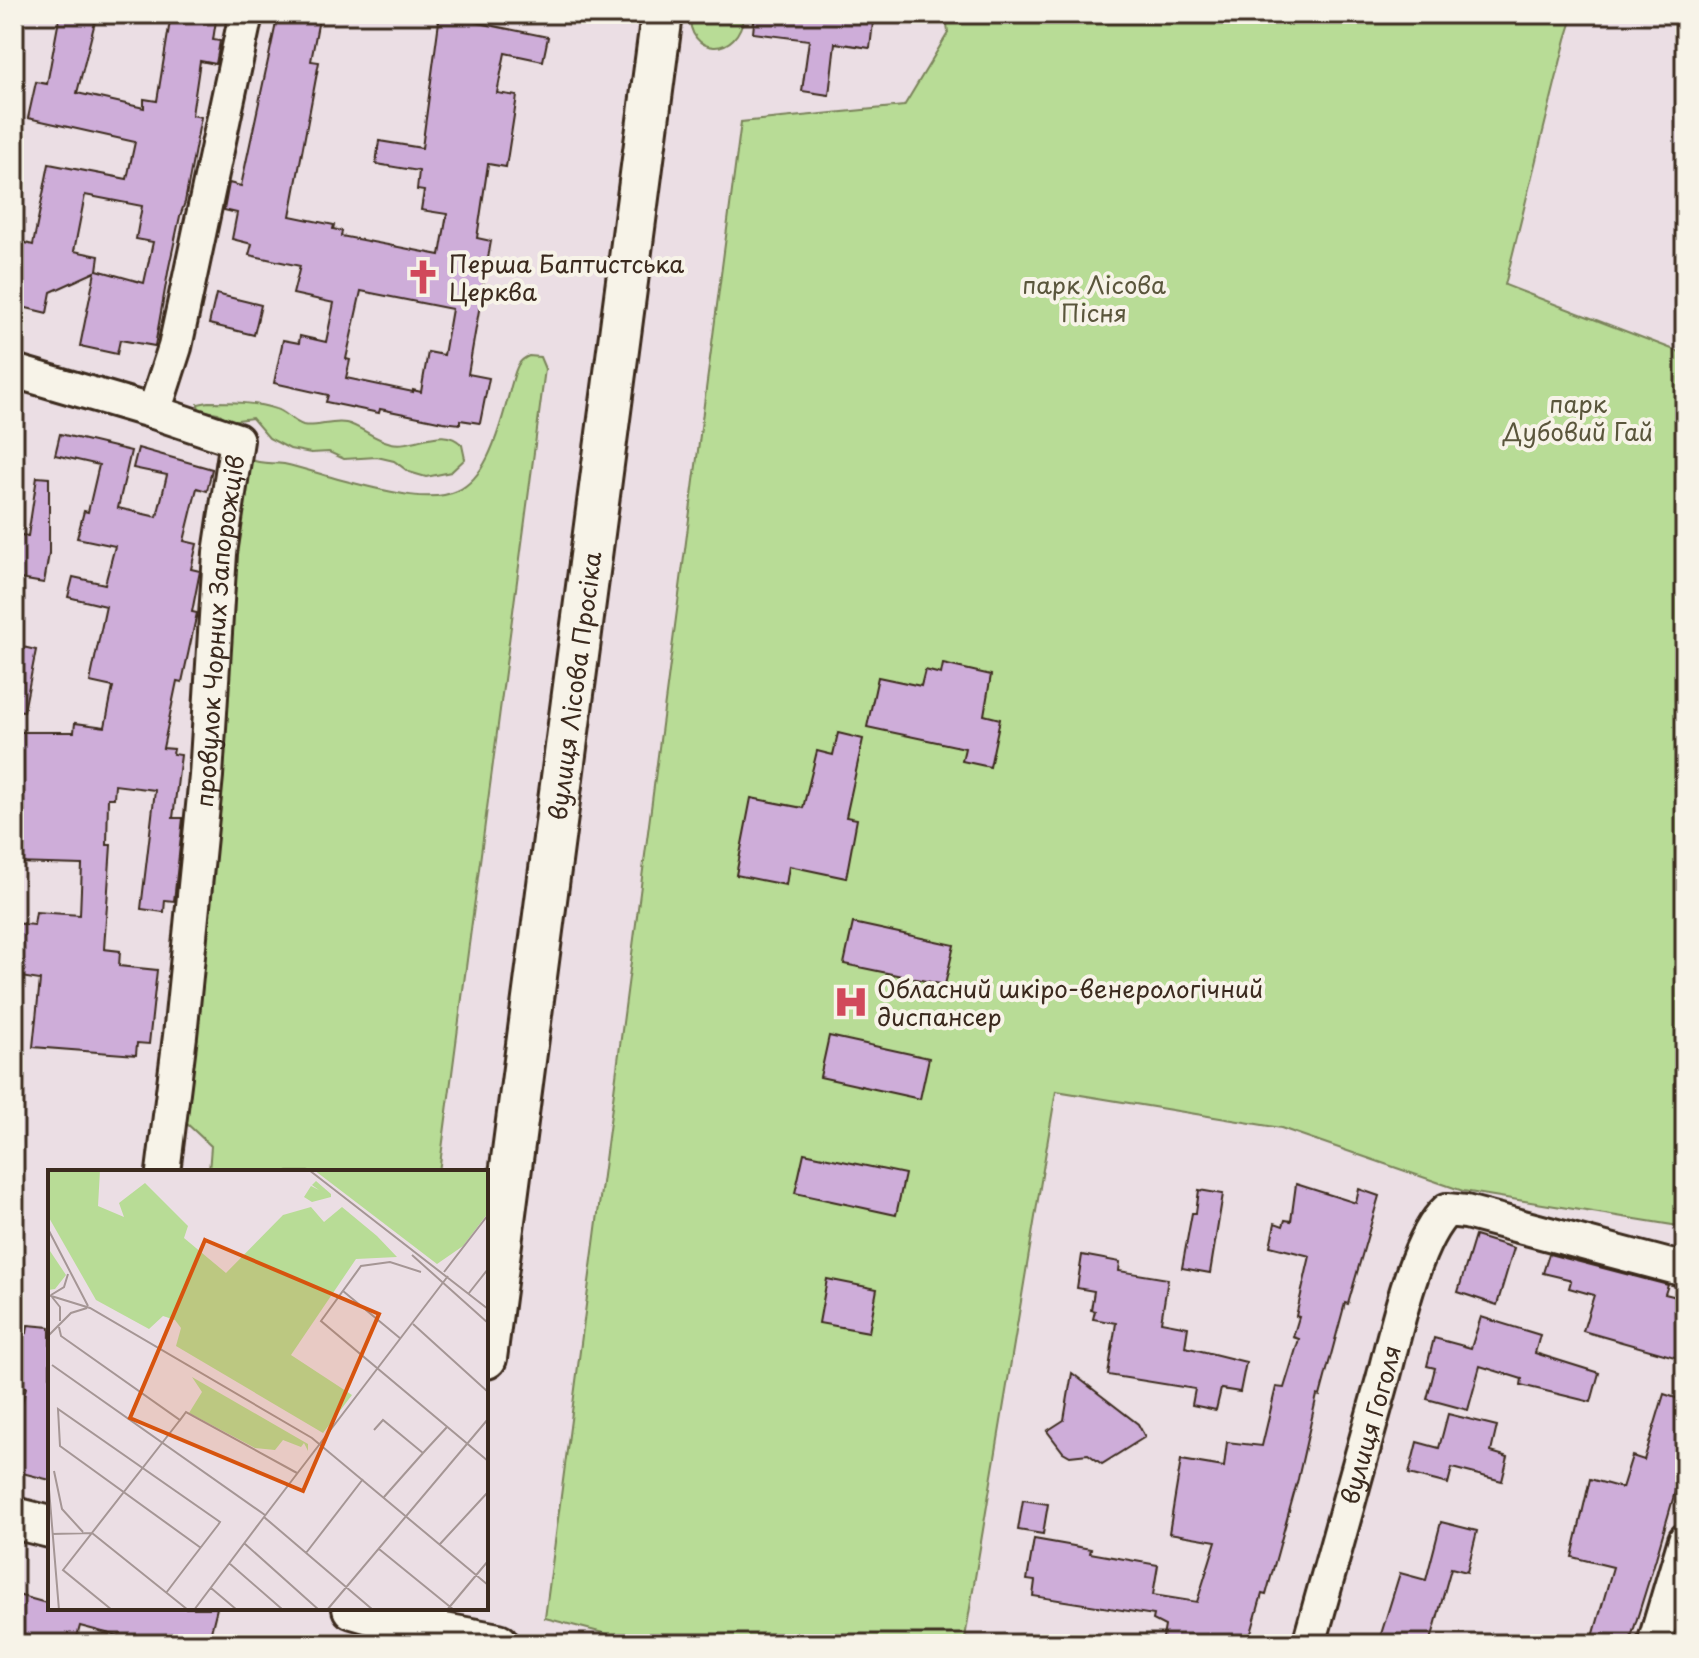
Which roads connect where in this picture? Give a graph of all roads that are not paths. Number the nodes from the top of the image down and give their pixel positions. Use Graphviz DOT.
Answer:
graph roads {
  1 [pos="246,14"];
  2 [pos="662,14"];
  3 [pos="14,371"];
  4 [pos="154,412"];
  5 [pos="163,1170"];
  6 [pos="1685,1270"];
  7 [pos="488,1343"];
  8 [pos="14,1518"];
  9 [pos="48,1526"];
  10 [pos="1685,1540"];
  11 [pos="362,1610"];
  12 [pos="445,1629"];
  13 [pos="498,1644"];
  14 [pos="1309,1644"];
  15 [pos="1654,1644"];
  1 -- 4 [label="street"];
  2 -- 7 [label="main road, вулиця Лісова Просіка"];
  3 -- 4 [label="street"];
  4 -- 5 [label="street, провулок Чорних Запорожців"];
  6 -- 14 [label="street, вулиця Гоголя"];
  8 -- 9 [label="main road"];
  10 -- 15 [label="street"];
  11 -- 12 [label="main road"];
  12 -- 13 [label="main road"];
}
